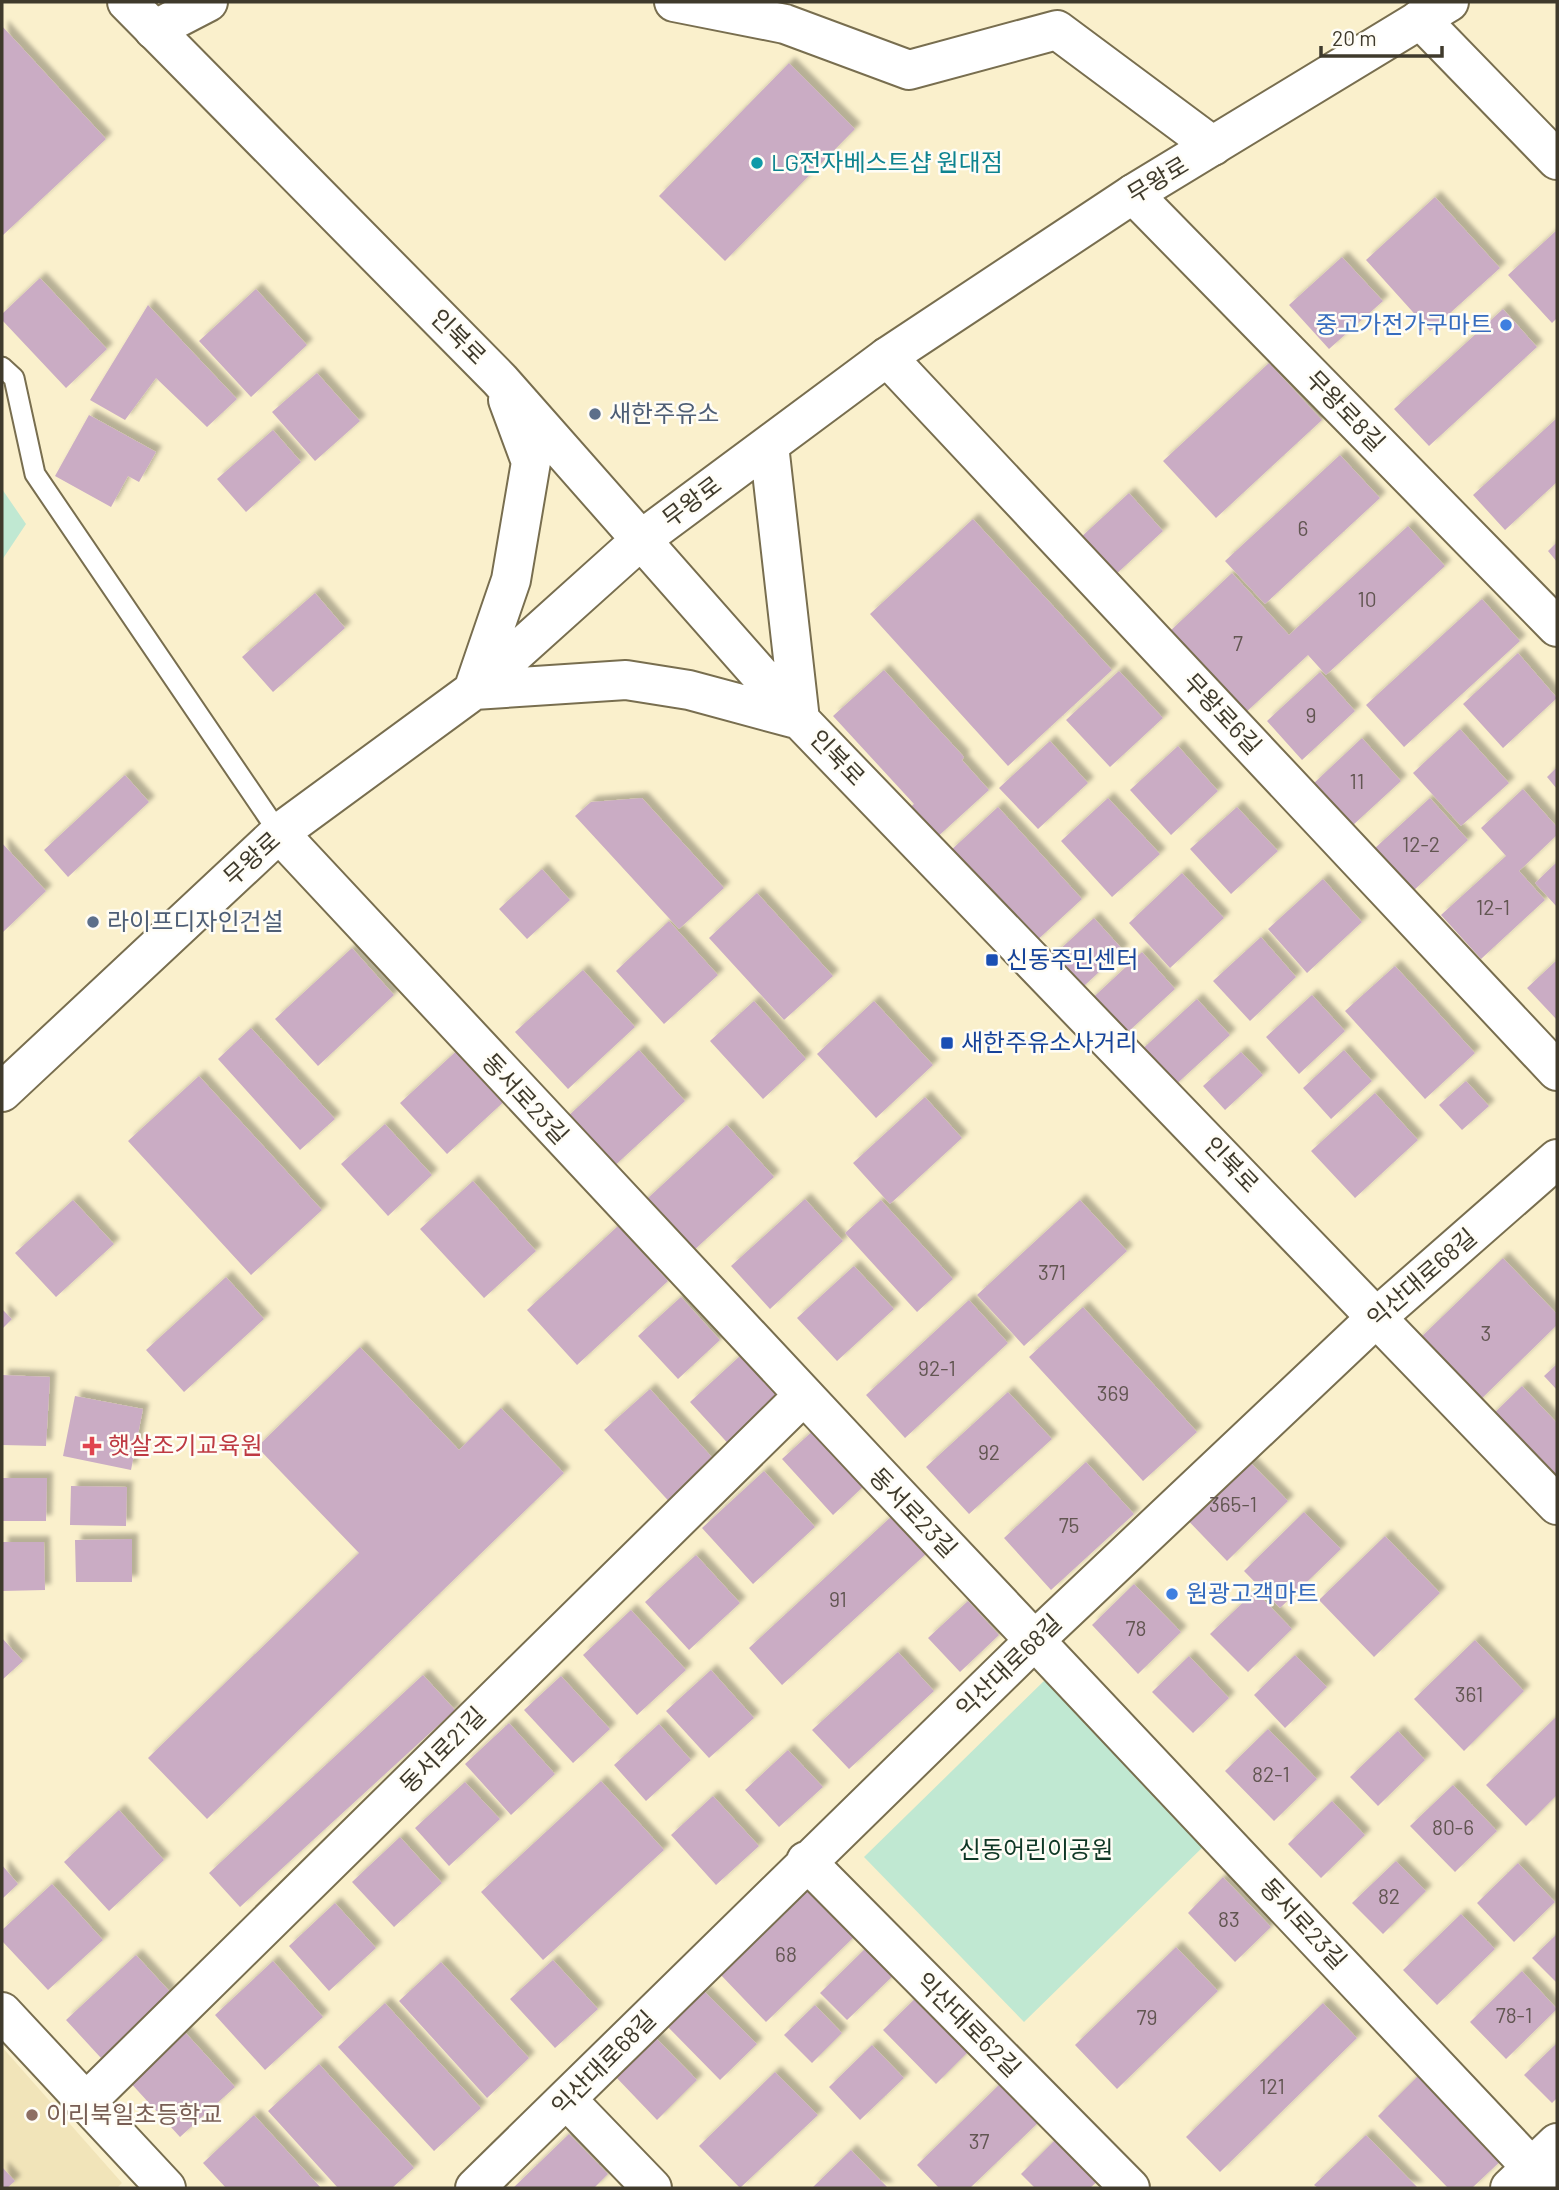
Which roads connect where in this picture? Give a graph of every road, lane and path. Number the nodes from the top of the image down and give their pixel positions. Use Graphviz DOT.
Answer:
graph roads {
  1 [pos="127,2"];
  2 [pos="208,2"];
  3 [pos="674,2"];
  4 [pos="1434,10"];
  5 [pos="154,30"];
  6 [pos="1213,146"];
  7 [pos="1557,160"];
  8 [pos="1133,194"];
  9 [pos="887,357"];
  10 [pos="2,367"];
  11 [pos="500,380"];
  12 [pos="769,445"];
  13 [pos="642,539"];
  14 [pos="1557,627"];
  15 [pos="474,690"];
  16 [pos="800,720"];
  17 [pos="279,833"];
  18 [pos="1557,1071"];
  19 [pos="2,1092"];
  20 [pos="1557,1159"];
  21 [pos="1378,1316"];
  22 [pos="802,1397"];
  23 [pos="1557,1505"];
  24 [pos="1035,1640"];
  25 [pos="806,1861"];
  26 [pos="2,2012"];
  27 [pos="567,2100"];
  28 [pos="85,2103"];
  29 [pos="1537,2172"];
  30 [pos="166,2188"];
  31 [pos="475,2188"];
  32 [pos="652,2188"];
  33 [pos="1130,2188"];
  1 -- 5 [label="street, 인북로"];
  2 -- 5 [label="street"];
  3 -- 6 [label="street"];
  4 -- 6 [label="street, 무왕로"];
  4 -- 7 [label="street"];
  5 -- 11 [label="street, 인북로"];
  6 -- 8 [label="street, 무왕로"];
  8 -- 9 [label="street, 무왕로"];
  8 -- 14 [label="street, 무왕로8길"];
  9 -- 12 [label="street, 무왕로"];
  9 -- 18 [label="street, 무왕로6길"];
  10 -- 17 [label="lane"];
  11 -- 13 [label="street, 인북로"];
  11 -- 15 [label="street"];
  12 -- 13 [label="street, 무왕로"];
  12 -- 16 [label="street"];
  13 -- 15 [label="street, 무왕로"];
  13 -- 16 [label="street, 인북로"];
  15 -- 16 [label="street"];
  15 -- 17 [label="street, 무왕로"];
  16 -- 21 [label="street, 인북로"];
  17 -- 19 [label="street, 무왕로"];
  17 -- 22 [label="street, 동서로23길"];
  20 -- 21 [label="street, 익산대로68길"];
  21 -- 23 [label="street, 인북로"];
  21 -- 24 [label="street, 익산대로68길"];
  22 -- 24 [label="street, 동서로23길"];
  22 -- 28 [label="street, 동서로21길"];
  24 -- 25 [label="street, 익산대로68길"];
  24 -- 29 [label="street, 동서로23길"];
  25 -- 27 [label="street, 익산대로68길"];
  25 -- 33 [label="street, 익산대로62길"];
  26 -- 28 [label="street"];
  27 -- 31 [label="street, 익산대로68길"];
  27 -- 32 [label="street"];
  28 -- 30 [label="street"];
}
